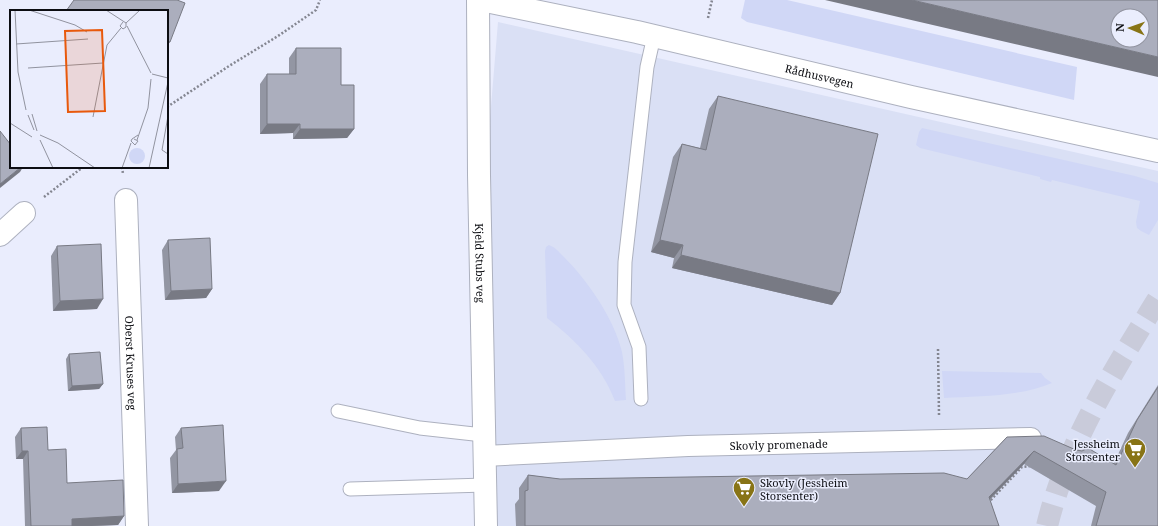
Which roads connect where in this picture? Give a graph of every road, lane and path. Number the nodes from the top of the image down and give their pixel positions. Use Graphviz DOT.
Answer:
graph roads {
  1 [pos="320,0"];
  2 [pos="478,0"];
  3 [pos="481,0"];
  4 [pos="712,0"];
  5 [pos="708,18"];
  6 [pos="654,36"];
  7 [pos="168,106"];
  8 [pos="1158,151"];
  9 [pos="82,168"];
  10 [pos="126,200"];
  11 [pos="24,213"];
  12 [pos="0,235"];
  13 [pos="938,349"];
  14 [pos="641,399"];
  15 [pos="938,399"];
  16 [pos="338,411"];
  17 [pos="483,434"];
  18 [pos="1050,444"];
  19 [pos="484,456"];
  20 [pos="1034,466"];
  21 [pos="485,484"];
  22 [pos="350,489"];
  23 [pos="986,505"];
  24 [pos="137,526"];
  25 [pos="486,526"];
  1 -- 7 [label="path"];
  2 -- 17 [label="street, Kjeld Stubs veg"];
  3 -- 6 [label="street, Rådhusvegen"];
  4 -- 5 [label="path"];
  6 -- 8 [label="street, Rådhusvegen"];
  6 -- 14 [label="lane"];
  9 -- 11 [label="path"];
  10 -- 24 [label="street, Oberst Kruses veg"];
  11 -- 12 [label="street"];
  13 -- 15 [label="path"];
  16 -- 17 [label="lane"];
  17 -- 19 [label="street, Kjeld Stubs veg"];
  18 -- 19 [label="street, Skovly promenade"];
  19 -- 21 [label="street, Kjeld Stubs veg"];
  20 -- 23 [label="path, bridge"];
  21 -- 22 [label="lane"];
  21 -- 25 [label="street, Kjeld Stubs veg"];
}
